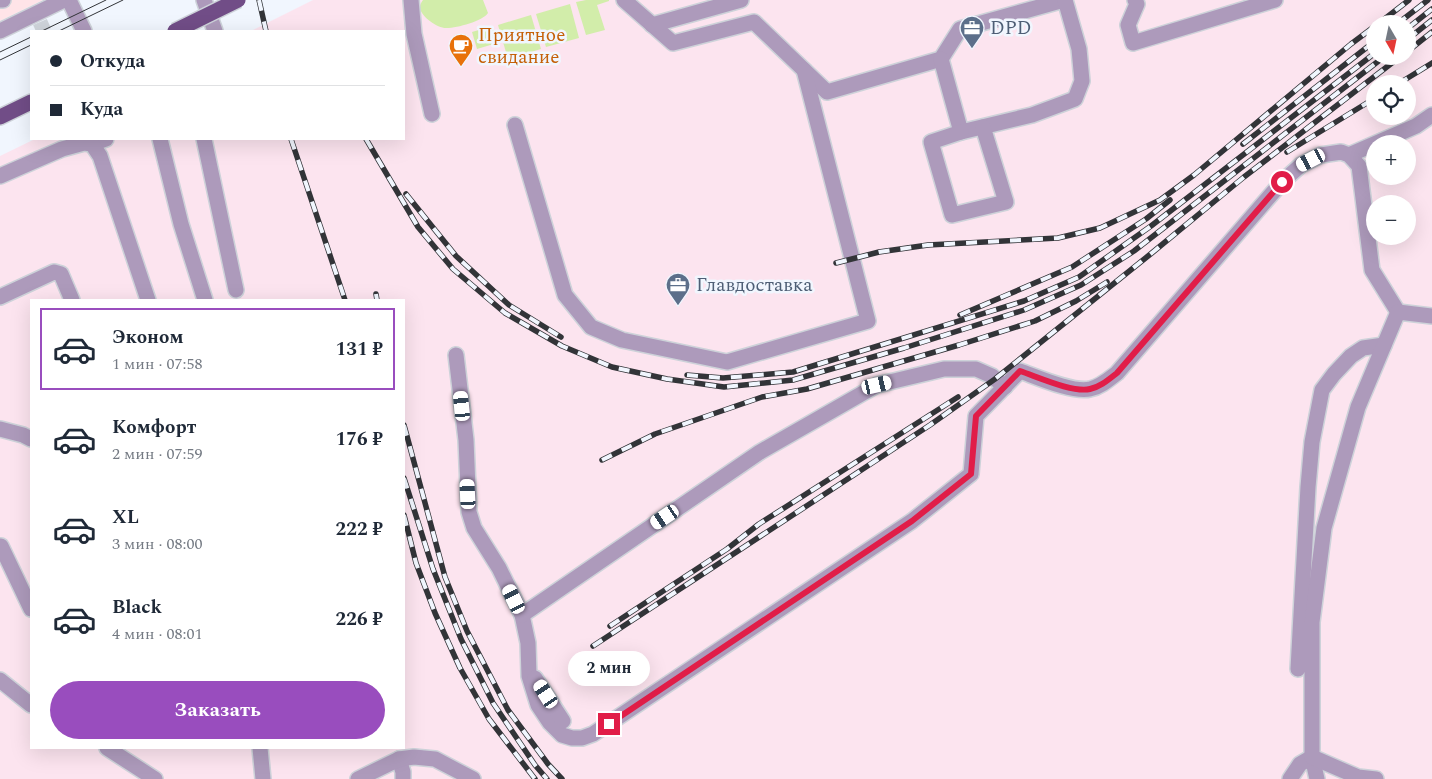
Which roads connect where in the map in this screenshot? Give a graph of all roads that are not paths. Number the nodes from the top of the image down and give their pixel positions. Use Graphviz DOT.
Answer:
graph roads {
  1 [pos="64,0"];
  2 [pos="68,0"];
  3 [pos="204,0"];
  4 [pos="238,0"];
  5 [pos="411,0"];
  6 [pos="624,0"];
  7 [pos="741,0"];
  8 [pos="1065,0"];
  9 [pos="1135,0"];
  10 [pos="1276,0"];
  11 [pos="652,25"];
  12 [pos="83,30"];
  13 [pos="177,30"];
  14 [pos="215,30"];
  15 [pos="0,31"];
  16 [pos="941,59"];
  17 [pos="804,70"];
  18 [pos="30,102"];
  19 [pos="432,114"];
  20 [pos="1432,115"];
  21 [pos="0,117"];
  22 [pos="515,125"];
  23 [pos="983,126"];
  24 [pos="961,132"];
  25 [pos="160,140"];
  26 [pos="204,140"];
  27 [pos="99,141"];
  28 [pos="1349,155"];
  29 [pos="0,176"];
  30 [pos="236,290"];
  31 [pos="0,297"];
  32 [pos="72,299"];
  33 [pos="148,299"];
  34 [pos="205,299"];
  35 [pos="1398,312"];
  36 [pos="1432,316"];
  37 [pos="1384,345"];
  38 [pos="456,355"];
  39 [pos="1005,387"];
  40 [pos="0,429"];
  41 [pos="30,439"];
  42 [pos="0,546"];
  43 [pos="30,607"];
  44 [pos="522,615"];
  45 [pos="529,668"];
  46 [pos="1298,669"];
  47 [pos="0,680"];
  48 [pos="30,704"];
  49 [pos="564,721"];
  50 [pos="109,749"];
  51 [pos="260,749"];
  52 [pos="1312,757"];
  53 [pos="399,759"];
  54 [pos="155,779"];
  55 [pos="263,779"];
  56 [pos="358,779"];
  57 [pos="403,779"];
  58 [pos="473,779"];
  59 [pos="1290,779"];
  60 [pos="1317,779"];
  61 [pos="1376,779"];
  1 -- 15 [label="lane"];
  2 -- 12 [label="lane"];
  3 -- 14 [label="lane"];
  4 -- 13 [label="main road, bridge"];
  5 -- 19 [label="lane"];
  6 -- 11 [label="lane"];
  7 -- 11 [label="lane"];
  8 -- 16 [label="lane"];
  8 -- 23 [label="lane"];
  9 -- 10 [label="lane"];
  11 -- 17 [label="lane"];
  16 -- 17 [label="lane"];
  16 -- 24 [label="lane"];
  17 -- 22 [label="lane"];
  18 -- 21 [label="main road"];
  20 -- 28 [label="lane"];
  23 -- 24 [label="lane"];
  23 -- 24 [label="lane"];
  25 -- 34 [label="lane"];
  26 -- 30 [label="lane"];
  27 -- 29 [label="lane"];
  27 -- 33 [label="lane"];
  28 -- 35 [label="lane"];
  28 -- 39 [label="lane"];
  31 -- 32 [label="lane"];
  35 -- 36 [label="lane"];
  35 -- 37 [label="lane"];
  37 -- 46 [label="lane"];
  37 -- 52 [label="lane"];
  38 -- 44 [label="lane"];
  39 -- 44 [label="lane"];
  39 -- 45 [label="lane"];
  40 -- 41 [label="lane"];
  42 -- 43 [label="lane"];
  44 -- 45 [label="lane"];
  45 -- 49 [label="lane"];
  47 -- 48 [label="lane"];
  50 -- 54 [label="lane"];
  51 -- 55 [label="lane"];
  52 -- 59 [label="lane"];
  52 -- 60 [label="lane"];
  52 -- 61 [label="lane"];
  53 -- 56 [label="lane"];
  53 -- 57 [label="lane"];
  53 -- 58 [label="lane"];
}
